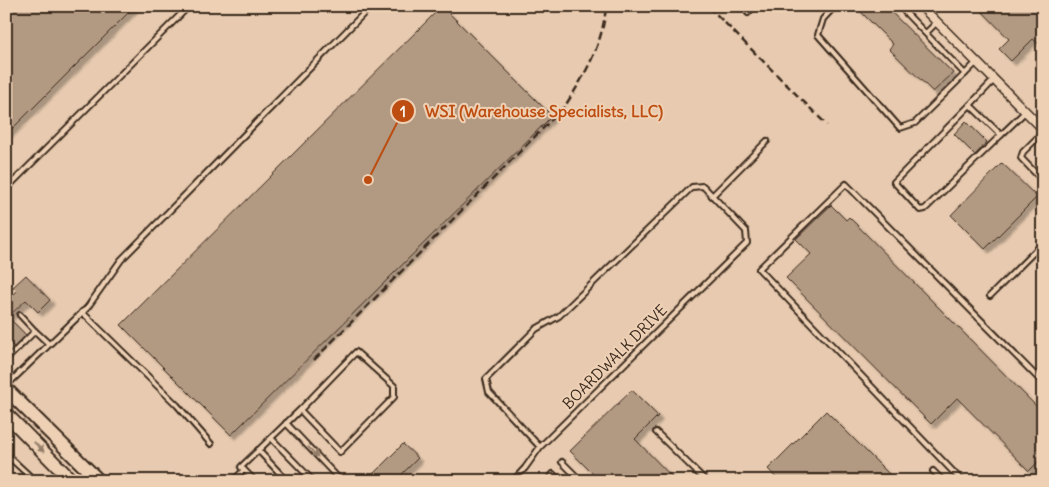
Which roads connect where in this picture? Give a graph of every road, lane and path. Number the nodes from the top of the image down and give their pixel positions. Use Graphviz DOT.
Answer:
graph roads {
  1 [pos="189,6"];
  2 [pos="371,6"];
  3 [pos="754,6"];
  4 [pos="835,6"];
  5 [pos="899,6"];
  6 [pos="921,6"];
  7 [pos="748,13"];
  8 [pos="937,22"];
  9 [pos="926,33"];
  10 [pos="976,62"];
  11 [pos="965,74"];
  12 [pos="994,80"];
  13 [pos="970,105"];
  14 [pos="1026,111"];
  15 [pos="1043,130"];
  16 [pos="1001,136"];
  17 [pos="768,141"];
  18 [pos="1043,180"];
  19 [pos="6,189"];
  20 [pos="712,196"];
  21 [pos="1043,243"];
  22 [pos="990,296"];
  23 [pos="82,312"];
  24 [pos="20,315"];
  25 [pos="35,331"];
  26 [pos="49,344"];
  27 [pos="6,352"];
  28 [pos="1043,383"];
  29 [pos="6,387"];
  30 [pos="300,410"];
  31 [pos="6,414"];
  32 [pos="286,424"];
  33 [pos="656,432"];
  34 [pos="271,438"];
  35 [pos="212,444"];
  36 [pos="540,447"];
  37 [pos="258,450"];
  38 [pos="6,454"];
  39 [pos="10,458"];
  40 [pos="6,462"];
  41 [pos="562,462"];
  42 [pos="244,470"];
  43 [pos="933,471"];
  44 [pos="35,481"];
  45 [pos="72,481"];
  46 [pos="99,481"];
  47 [pos="233,481"];
  48 [pos="255,481"];
  49 [pos="287,481"];
  50 [pos="313,481"];
  51 [pos="341,481"];
  52 [pos="513,481"];
  53 [pos="547,481"];
  54 [pos="560,481"];
  55 [pos="581,481"];
  56 [pos="706,481"];
  57 [pos="943,481"];
  58 [pos="962,481"];
  1 -- 19 [label="lane"];
  2 -- 23 [label="lane"];
  3 -- 7 [label="lane"];
  4 -- 11 [label="lane"];
  5 -- 9 [label="lane"];
  6 -- 8 [label="street"];
  8 -- 9 [label="lane"];
  8 -- 10 [label="street"];
  9 -- 11 [label="lane"];
  10 -- 11 [label="lane"];
  10 -- 12 [label="street"];
  12 -- 13 [label="lane"];
  12 -- 14 [label="street"];
  13 -- 16 [label="lane"];
  13 -- 16 [label="lane"];
  14 -- 15 [label="street"];
  14 -- 16 [label="lane"];
  15 -- 18 [label="lane"];
  17 -- 20 [label="lane"];
  20 -- 36 [label="lane, BOARDWALK DRIVE"];
  20 -- 36 [label="lane"];
  21 -- 22 [label="lane"];
  23 -- 26 [label="lane"];
  23 -- 35 [label="lane"];
  24 -- 25 [label="lane"];
  25 -- 26 [label="lane"];
  25 -- 27 [label="lane"];
  26 -- 29 [label="lane"];
  28 -- 58 [label="lane"];
  29 -- 46 [label="main road"];
  30 -- 30 [label="lane"];
  30 -- 32 [label="lane"];
  31 -- 45 [label="main road, one-way"];
  32 -- 34 [label="lane"];
  32 -- 51 [label="lane, one-way"];
  33 -- 56 [label="lane"];
  34 -- 37 [label="lane"];
  34 -- 50 [label="lane"];
  36 -- 52 [label="lane, BOARDWALK DRIVE"];
  37 -- 42 [label="lane"];
  37 -- 49 [label="lane"];
  38 -- 39 [label="lane"];
  39 -- 40 [label="lane"];
  39 -- 44 [label="lane"];
  41 -- 55 [label="lane"];
  42 -- 47 [label="lane"];
  42 -- 48 [label="lane"];
  43 -- 57 [label="lane"];
  53 -- 54 [label="lane"];
}
